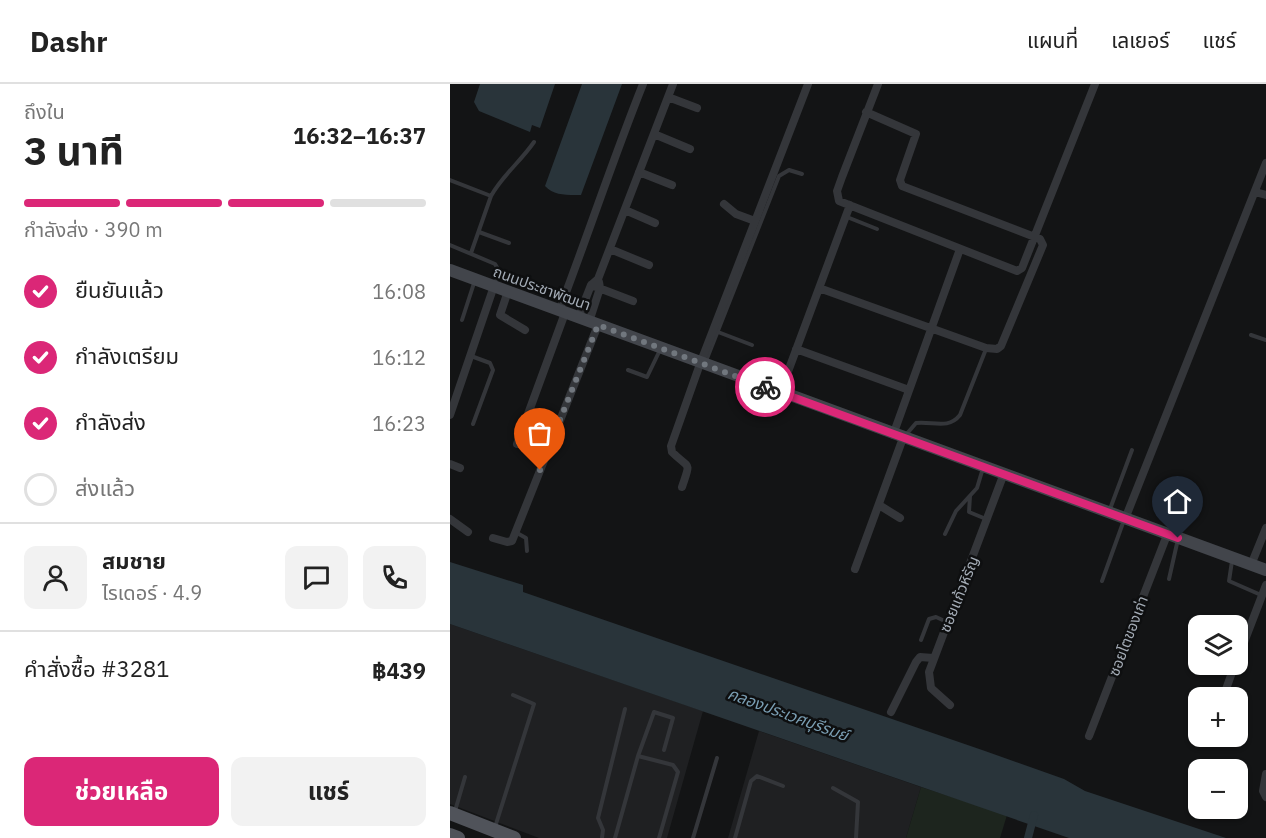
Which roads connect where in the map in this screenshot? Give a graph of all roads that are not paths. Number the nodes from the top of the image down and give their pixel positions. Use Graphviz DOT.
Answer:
graph roads {
  1 [pos="642,84"];
  2 [pos="673,84"];
  3 [pos="808,84"];
  4 [pos="878,84"];
  5 [pos="1095,84"];
  6 [pos="668,97"];
  7 [pos="697,108"];
  8 [pos="866,112"];
  9 [pos="654,134"];
  10 [pos="534,142"];
  11 [pos="690,149"];
  12 [pos="1266,163"];
  13 [pos="639,172"];
  14 [pos="802,174"];
  15 [pos="450,180"];
  16 [pos="672,185"];
  17 [pos="1255,192"];
  18 [pos="1266,195"];
  19 [pos="491,196"];
  20 [pos="724,204"];
  21 [pos="850,206"];
  22 [pos="624,210"];
  23 [pos="846,217"];
  24 [pos="755,221"];
  25 [pos="655,223"];
  26 [pos="877,229"];
  27 [pos="479,232"];
  28 [pos="1035,237"];
  29 [pos="509,243"];
  30 [pos="450,245"];
  31 [pos="609,249"];
  32 [pos="960,249"];
  33 [pos="471,253"];
  34 [pos="649,265"];
  35 [pos="450,270"];
  36 [pos="475,280"];
  37 [pos="596,284"];
  38 [pos="494,286"];
  39 [pos="819,288"];
  40 [pos="507,291"];
  41 [pos="633,301"];
  42 [pos="562,312"];
  43 [pos="462,320"];
  44 [pos="588,321"];
  45 [pos="931,329"];
  46 [pos="525,330"];
  47 [pos="718,332"];
  48 [pos="1251,335"];
  49 [pos="1266,340"];
  50 [pos="752,345"];
  51 [pos="661,348"];
  52 [pos="986,348"];
  53 [pos="796,349"];
  54 [pos="471,356"];
  55 [pos="702,364"];
  56 [pos="628,370"];
  57 [pos="782,387"];
  58 [pos="909,390"];
  59 [pos="450,415"];
  60 [pos="473,424"];
  61 [pos="898,436"];
  62 [pos="517,444"];
  63 [pos="1132,450"];
  64 [pos="450,464"];
  65 [pos="460,468"];
  66 [pos="983,468"];
  67 [pos="1003,476"];
  68 [pos="682,487"];
  69 [pos="970,496"];
  70 [pos="879,505"];
  71 [pos="1109,513"];
  72 [pos="900,518"];
  73 [pos="450,519"];
  74 [pos="1125,519"];
  75 [pos="987,520"];
  76 [pos="1266,528"];
  77 [pos="468,532"];
  78 [pos="516,532"];
  79 [pos="945,534"];
  80 [pos="1172,536"];
  81 [pos="493,537"];
  82 [pos="527,551"];
  83 [pos="1233,558"];
  84 [pos="1251,565"];
  85 [pos="855,569"];
  86 [pos="1266,570"];
  87 [pos="1170,579"];
  88 [pos="1102,581"];
  89 [pos="1266,585"];
  90 [pos="1262,595"];
  91 [pos="947,622"];
  92 [pos="1248,632"];
  93 [pos="921,640"];
  94 [pos="933,658"];
  95 [pos="513,695"];
  96 [pos="950,705"];
  97 [pos="626,709"];
  98 [pos="891,712"];
  99 [pos="1089,736"];
  100 [pos="664,750"];
  101 [pos="638,756"];
  102 [pos="717,758"];
  103 [pos="1266,774"];
  104 [pos="465,777"];
  105 [pos="783,786"];
  106 [pos="833,788"];
  107 [pos="1266,797"];
  108 [pos="451,817"];
  109 [pos="492,834"];
  110 [pos="450,835"];
  111 [pos="458,838"];
  112 [pos="514,838"];
  113 [pos="602,838"];
  114 [pos="616,838"];
  115 [pos="659,838"];
  116 [pos="693,838"];
  117 [pos="735,838"];
  118 [pos="856,838"];
  1 -- 42 [label="street"];
  2 -- 6 [label="street"];
  3 -- 24 [label="street"];
  4 -- 8 [label="street"];
  5 -- 28 [label="street"];
  6 -- 7 [label="street"];
  6 -- 9 [label="street"];
  8 -- 21 [label="street"];
  8 -- 28 [label="street"];
  9 -- 11 [label="street"];
  9 -- 13 [label="street"];
  10 -- 19 [label="lane"];
  12 -- 17 [label="street"];
  13 -- 16 [label="street"];
  13 -- 22 [label="street"];
  14 -- 47 [label="lane"];
  15 -- 19 [label="lane"];
  17 -- 18 [label="street"];
  17 -- 74 [label="street"];
  19 -- 27 [label="lane"];
  20 -- 24 [label="street"];
  21 -- 23 [label="street"];
  21 -- 32 [label="street"];
  22 -- 25 [label="street"];
  22 -- 31 [label="street"];
  23 -- 26 [label="lane"];
  23 -- 39 [label="street"];
  24 -- 55 [label="street"];
  27 -- 29 [label="lane"];
  27 -- 33 [label="lane"];
  28 -- 32 [label="street"];
  28 -- 52 [label="street"];
  30 -- 33 [label="lane"];
  31 -- 34 [label="street"];
  31 -- 37 [label="street"];
  32 -- 45 [label="street"];
  33 -- 38 [label="lane"];
  35 -- 36 [label="street, ถนนประชาพัฒนา"];
  36 -- 38 [label="street, ถนนประชาพัฒนา"];
  36 -- 43 [label="lane"];
  37 -- 41 [label="street"];
  37 -- 44 [label="street"];
  38 -- 40 [label="street, ถนนประชาพัฒนา"];
  38 -- 54 [label="street"];
  39 -- 45 [label="street"];
  39 -- 53 [label="street"];
  40 -- 42 [label="street, ถนนประชาพัฒนา"];
  40 -- 46 [label="street"];
  42 -- 44 [label="street, ถนนประชาพัฒนา"];
  42 -- 62 [label="street"];
  44 -- 51 [label="street, ถนนประชาพัฒนา"];
  44 -- 78 [label="street"];
  45 -- 52 [label="street"];
  45 -- 58 [label="street"];
  47 -- 50 [label="lane"];
  47 -- 55 [label="lane"];
  48 -- 49 [label="lane"];
  51 -- 55 [label="street, ถนนประชาพัฒนา"];
  51 -- 56 [label="lane"];
  52 -- 61 [label="lane"];
  53 -- 57 [label="street"];
  53 -- 58 [label="street"];
  54 -- 59 [label="street"];
  54 -- 60 [label="lane"];
  55 -- 57 [label="street, ถนนประชาพัฒนา"];
  55 -- 68 [label="street"];
  57 -- 61 [label="street, ถนนประชาพัฒนา"];
  58 -- 61 [label="street"];
  61 -- 66 [label="street, ถนนประชาพัฒนา"];
  61 -- 70 [label="street"];
  63 -- 71 [label="lane"];
  64 -- 65 [label="street"];
  66 -- 67 [label="street, ถนนประชาพัฒนา"];
  66 -- 69 [label="lane"];
  67 -- 71 [label="street, ถนนประชาพัฒนา"];
  67 -- 75 [label="street, ซอยแก้วหิรัญ"];
  69 -- 75 [label="lane"];
  69 -- 79 [label="lane"];
  70 -- 72 [label="street"];
  70 -- 85 [label="street"];
  71 -- 74 [label="street, ถนนประชาพัฒนา"];
  73 -- 77 [label="street"];
  74 -- 80 [label="street, ถนนประชาพัฒนา"];
  74 -- 88 [label="lane"];
  75 -- 91 [label="street, ซอยแก้วหิรัญ"];
  76 -- 84 [label="street"];
  78 -- 81 [label="street"];
  78 -- 82 [label="lane"];
  80 -- 83 [label="street, ถนนประชาพัฒนา"];
  80 -- 87 [label="lane"];
  80 -- 99 [label="street, ซอยโตของเก่า"];
  83 -- 84 [label="street, ถนนประชาพัฒนา"];
  83 -- 90 [label="lane"];
  84 -- 86 [label="street, ถนนประชาพัฒนา"];
  89 -- 90 [label="street"];
  90 -- 92 [label="street"];
  91 -- 93 [label="lane"];
  91 -- 94 [label="street, ซอยแก้วหิรัญ"];
  94 -- 96 [label="street, ซอยแก้วหิรัญ"];
  94 -- 98 [label="street"];
  95 -- 109 [label="lane"];
  97 -- 113 [label="lane"];
  100 -- 101 [label="lane"];
  101 -- 114 [label="lane"];
  101 -- 115 [label="lane"];
  102 -- 116 [label="lane"];
  103 -- 107 [label="street"];
  104 -- 108 [label="lane"];
  105 -- 117 [label="lane"];
  106 -- 118 [label="lane"];
  108 -- 109 [label="main road"];
  109 -- 112 [label="main road"];
  110 -- 111 [label="main road"];
}
